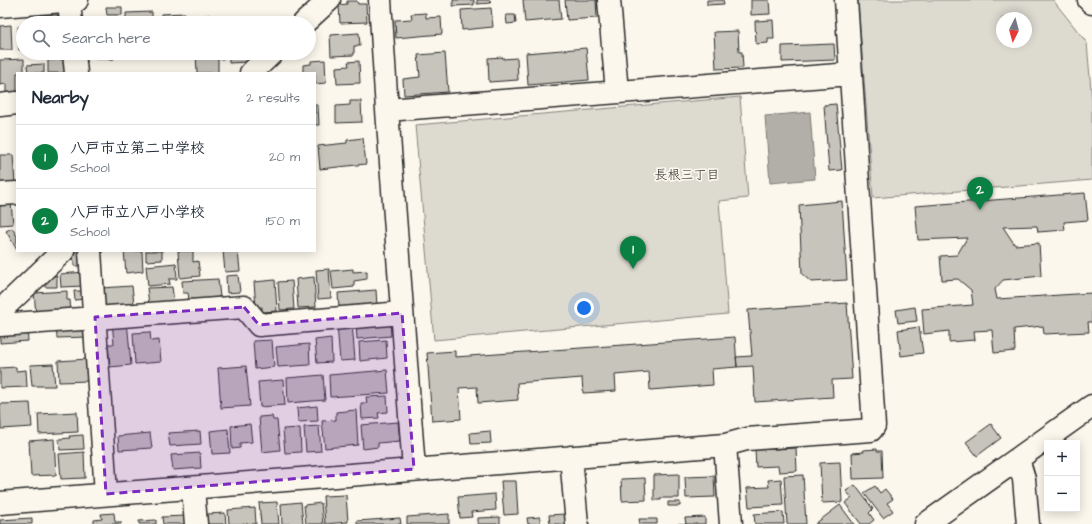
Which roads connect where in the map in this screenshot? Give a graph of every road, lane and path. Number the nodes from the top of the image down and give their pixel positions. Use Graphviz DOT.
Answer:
graph roads {
  1 [pos="72,0"];
  2 [pos="329,0"];
  3 [pos="380,0"];
  4 [pos="609,0"];
  5 [pos="846,0"];
  6 [pos="1090,0"];
  7 [pos="1092,3"];
  8 [pos="0,6"];
  9 [pos="71,16"];
  10 [pos="312,16"];
  11 [pos="75,60"];
  12 [pos="265,60"];
  13 [pos="76,72"];
  14 [pos="252,72"];
  15 [pos="851,74"];
  16 [pos="617,92"];
  17 [pos="16,103"];
  18 [pos="0,105"];
  19 [pos="387,110"];
  20 [pos="16,193"];
  21 [pos="0,194"];
  22 [pos="62,252"];
  23 [pos="90,252"];
  24 [pos="0,311"];
  25 [pos="402,313"];
  26 [pos="94,317"];
  27 [pos="0,325"];
  28 [pos="1092,406"];
  29 [pos="725,444"];
  30 [pos="571,457"];
  31 [pos="1018,459"];
  32 [pos="414,469"];
  33 [pos="192,488"];
  34 [pos="106,494"];
  35 [pos="0,503"];
  36 [pos="196,524"];
  37 [pos="577,524"];
  38 [pos="731,524"];
  39 [pos="926,524"];
  40 [pos="1028,524"];
  1 -- 8 [label="street"];
  1 -- 9 [label="street"];
  2 -- 10 [label="street"];
  3 -- 19 [label="street"];
  4 -- 16 [label="street"];
  5 -- 15 [label="street"];
  6 -- 7 [label="street"];
  11 -- 13 [label="street"];
  12 -- 14 [label="street"];
  15 -- 16 [label="street"];
  15 -- 29 [label="street"];
  16 -- 19 [label="street"];
  17 -- 18 [label="street"];
  19 -- 25 [label="street"];
  20 -- 21 [label="street"];
  22 -- 24 [label="street"];
  23 -- 26 [label="street"];
  25 -- 26 [label="street"];
  25 -- 32 [label="street"];
  26 -- 27 [label="street"];
  26 -- 34 [label="street"];
  28 -- 31 [label="street"];
  29 -- 30 [label="street"];
  29 -- 38 [label="street"];
  30 -- 32 [label="street"];
  30 -- 37 [label="street"];
  31 -- 39 [label="street"];
  31 -- 40 [label="street"];
  32 -- 33 [label="street"];
  33 -- 34 [label="street"];
  33 -- 36 [label="street"];
  34 -- 35 [label="street"];
}
